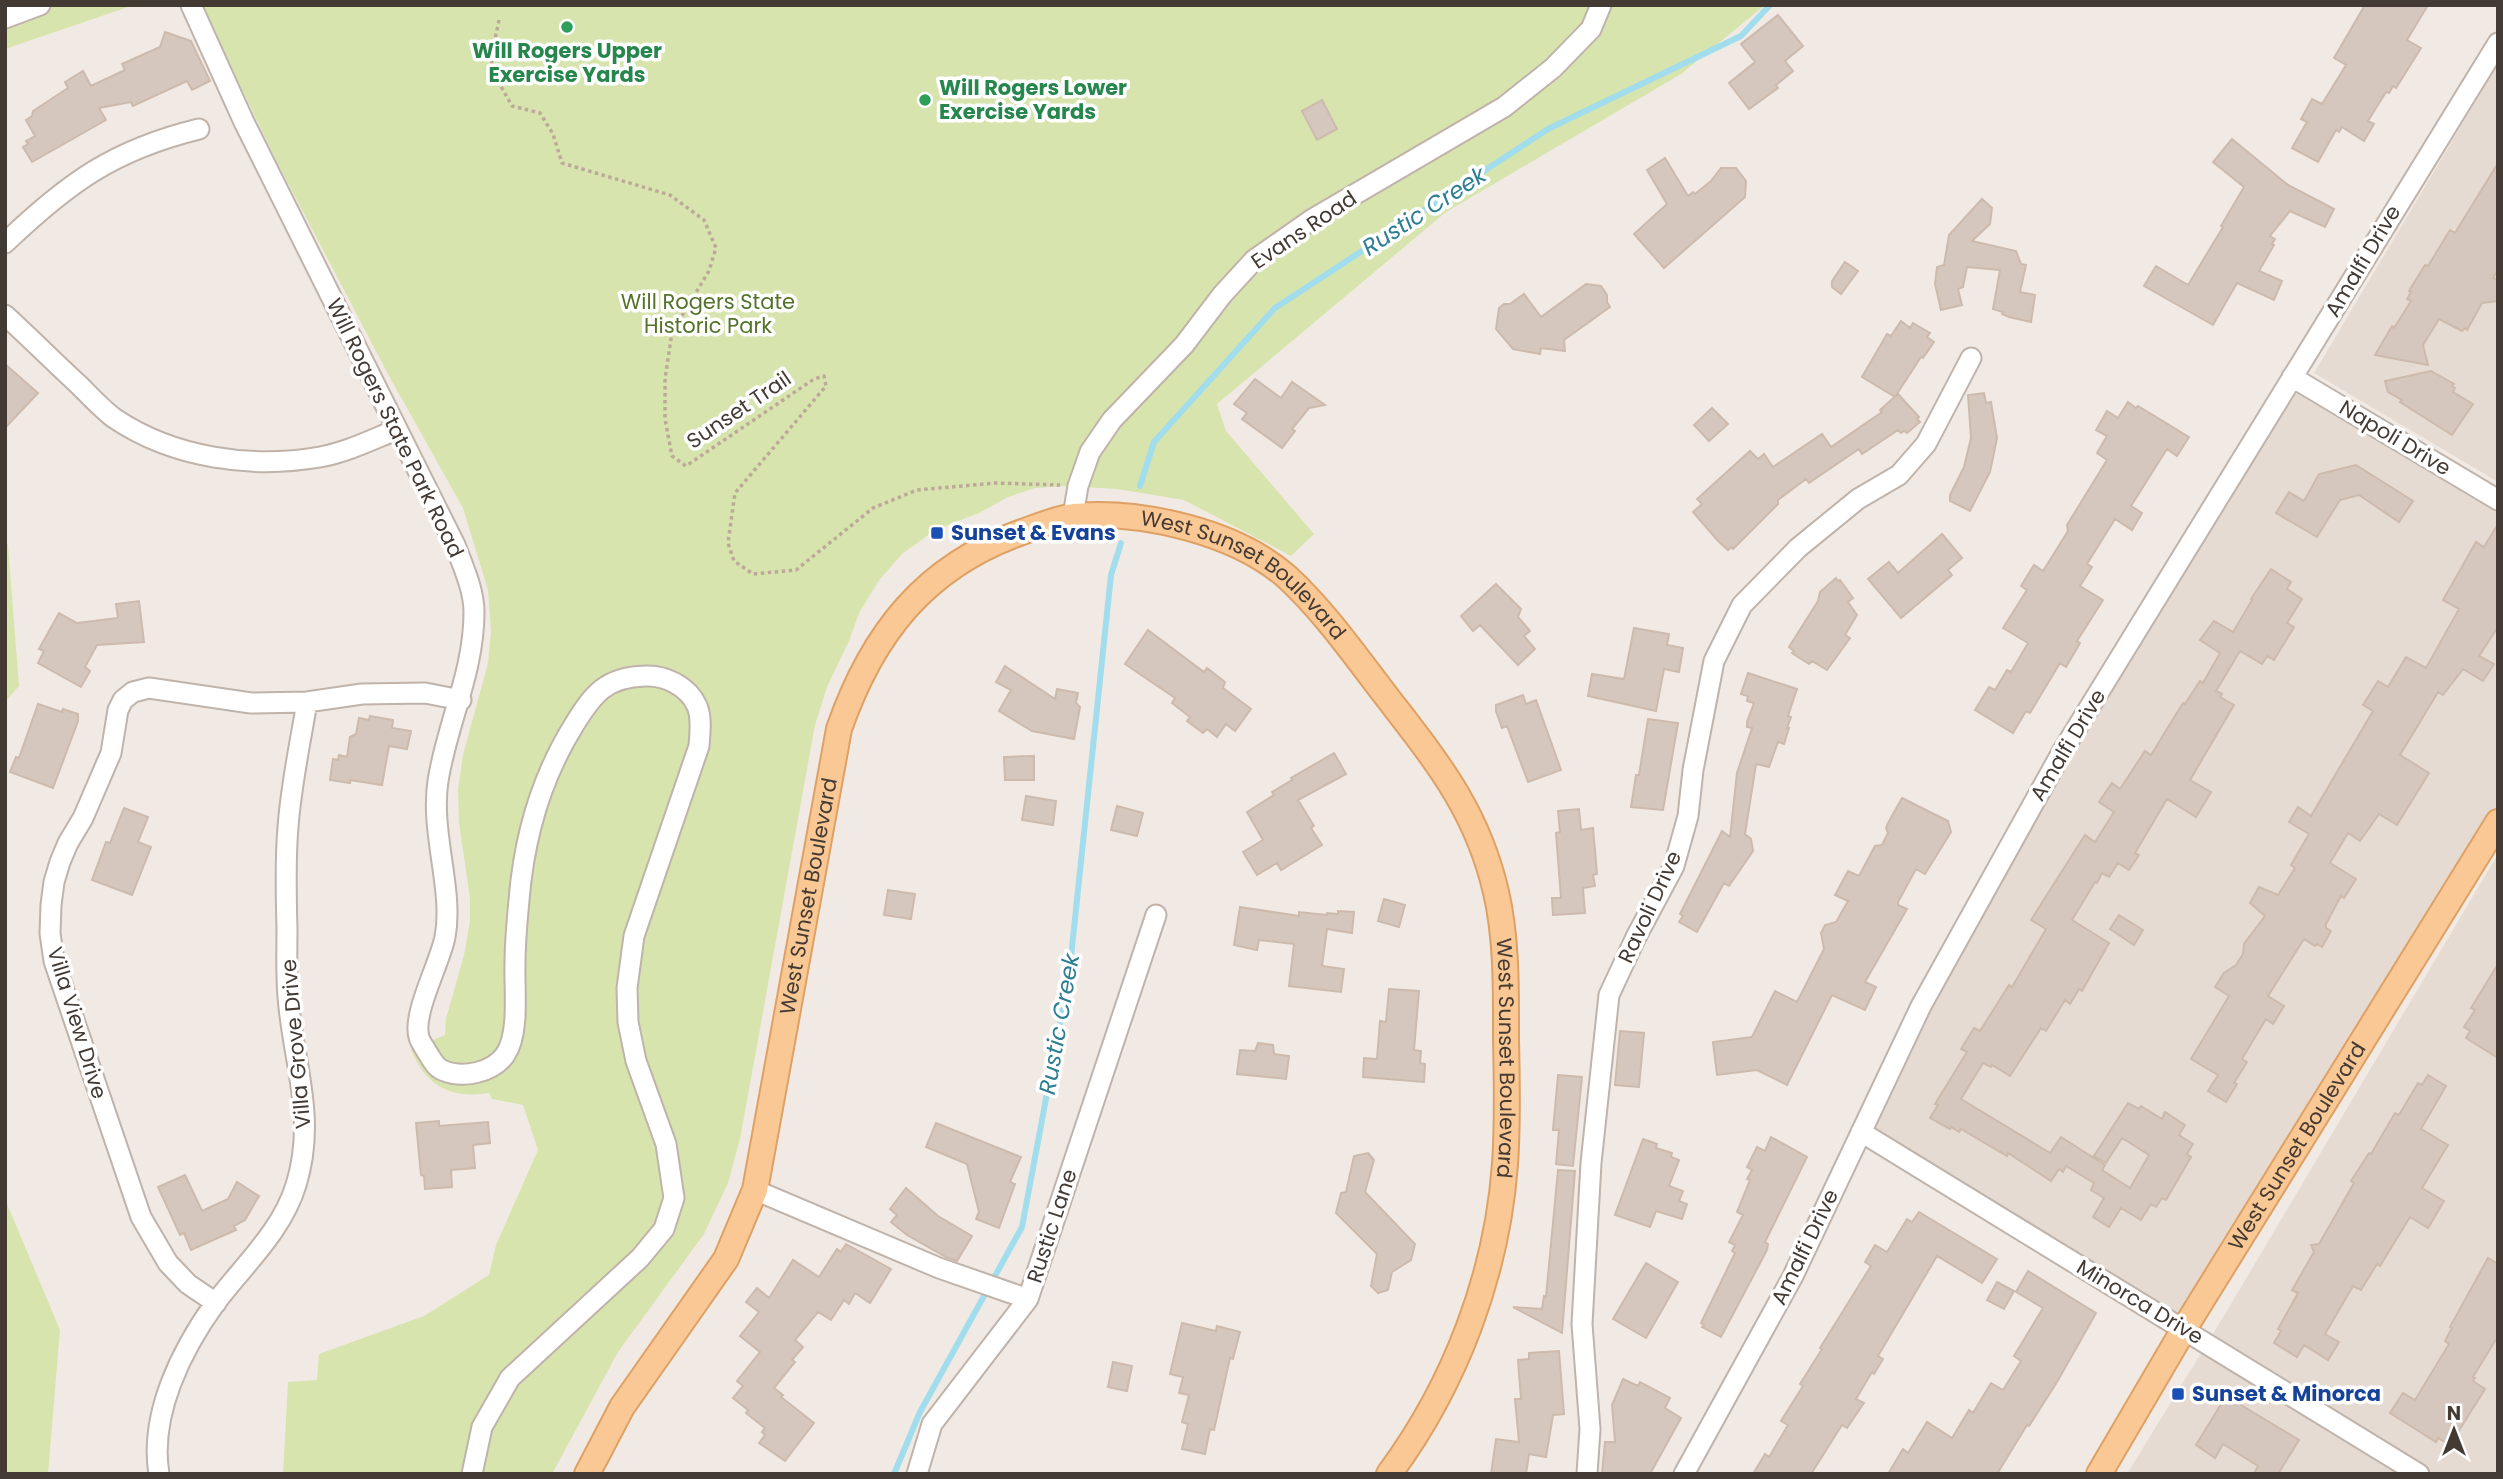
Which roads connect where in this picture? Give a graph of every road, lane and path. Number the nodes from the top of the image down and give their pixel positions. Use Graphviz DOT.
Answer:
graph roads {
  1 [pos="40,5"];
  2 [pos="191,5"];
  3 [pos="1601,5"];
  4 [pos="5,18"];
  5 [pos="499,20"];
  6 [pos="2498,43"];
  7 [pos="199,129"];
  8 [pos="5,243"];
  9 [pos="5,315"];
  10 [pos="1971,358"];
  11 [pos="2292,377"];
  12 [pos="396,430"];
  13 [pos="1069,485"];
  14 [pos="2498,500"];
  15 [pos="1073,516"];
  16 [pos="461,700"];
  17 [pos="307,702"];
  18 [pos="2498,822"];
  19 [pos="1156,915"];
  20 [pos="1861,1132"];
  21 [pos="755,1190"];
  22 [pos="1028,1299"];
  23 [pos="216,1303"];
  24 [pos="2184,1329"];
  25 [pos="159,1474"];
  26 [pos="471,1474"];
  27 [pos="587,1474"];
  28 [pos="918,1474"];
  29 [pos="1389,1474"];
  30 [pos="1587,1474"];
  31 [pos="1684,1474"];
  32 [pos="2099,1474"];
  33 [pos="2418,1474"];
  1 -- 4 [label="street"];
  2 -- 12 [label="street, Will Rogers State Park Road"];
  3 -- 15 [label="street, Evans Road"];
  5 -- 13 [label="path, Sunset Trail"];
  6 -- 11 [label="street, Amalfi Drive"];
  7 -- 8 [label="street"];
  9 -- 12 [label="street"];
  10 -- 30 [label="street, Ravoli Drive"];
  11 -- 14 [label="street, Napoli Drive"];
  11 -- 20 [label="street, Amalfi Drive"];
  12 -- 16 [label="street, Will Rogers State Park Road"];
  15 -- 21 [label="main road, West Sunset Boulevard"];
  15 -- 29 [label="main road, West Sunset Boulevard"];
  16 -- 17 [label="street"];
  16 -- 26 [label="street, Will Rogers State Park Road"];
  17 -- 23 [label="street, Villa Grove Drive"];
  17 -- 23 [label="street, Villa View Drive"];
  18 -- 24 [label="main road, West Sunset Boulevard"];
  19 -- 22 [label="street, Rustic Lane"];
  20 -- 24 [label="street, Minorca Drive"];
  20 -- 31 [label="street, Amalfi Drive"];
  21 -- 22 [label="street, Rustic Lane"];
  21 -- 27 [label="main road, West Sunset Boulevard"];
  22 -- 28 [label="street"];
  23 -- 25 [label="street, Villa Grove Drive"];
  24 -- 32 [label="main road, West Sunset Boulevard"];
  24 -- 33 [label="street, Minorca Drive"];
}
